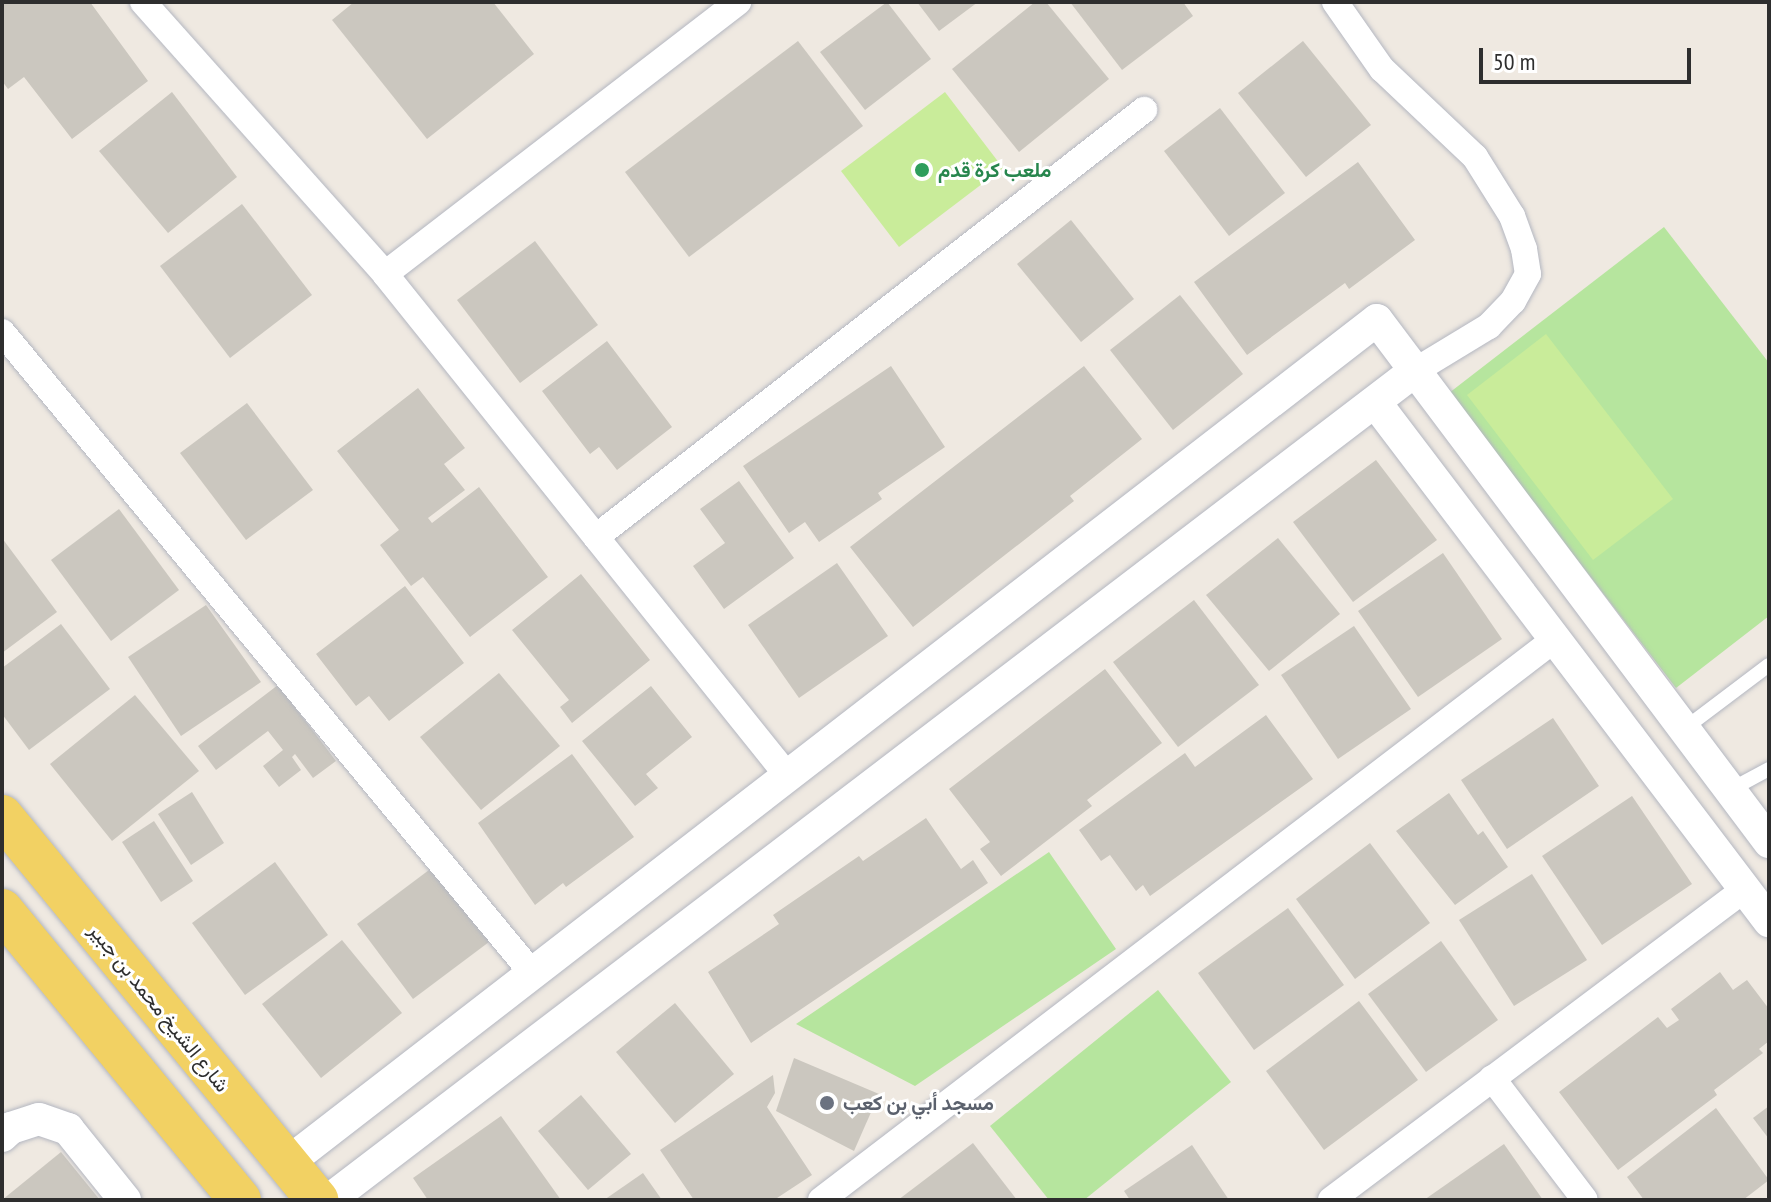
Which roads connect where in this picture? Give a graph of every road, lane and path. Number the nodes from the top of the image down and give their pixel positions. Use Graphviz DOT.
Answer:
graph roads {
  1 [pos="143,2"];
  2 [pos="738,2"];
  3 [pos="1335,2"];
  4 [pos="1144,110"];
  5 [pos="385,274"];
  6 [pos="2,332"];
  7 [pos="1415,371"];
  8 [pos="1375,402"];
  9 [pos="596,537"];
  10 [pos="1555,639"];
  11 [pos="1769,665"];
  12 [pos="1684,729"];
  13 [pos="1769,769"];
  14 [pos="787,775"];
  15 [pos="1730,790"];
  16 [pos="2,816"];
  17 [pos="1769,842"];
  18 [pos="1745,889"];
  19 [pos="2,910"];
  20 [pos="1769,921"];
  21 [pos="532,973"];
  22 [pos="1492,1078"];
  23 [pos="2,1136"];
  24 [pos="286,1164"];
  25 [pos="125,1200"];
  26 [pos="240,1200"];
  27 [pos="317,1200"];
  28 [pos="329,1200"];
  29 [pos="821,1200"];
  30 [pos="1331,1200"];
  31 [pos="1585,1200"];
  1 -- 5 [label="street"];
  2 -- 5 [label="street"];
  3 -- 7 [label="street"];
  4 -- 9 [label="street"];
  5 -- 9 [label="street"];
  6 -- 21 [label="street"];
  7 -- 8 [label="street"];
  7 -- 12 [label="street"];
  7 -- 14 [label="street"];
  8 -- 10 [label="street"];
  8 -- 28 [label="street"];
  9 -- 14 [label="street"];
  10 -- 18 [label="street"];
  10 -- 29 [label="street"];
  11 -- 12 [label="lane"];
  12 -- 15 [label="street"];
  13 -- 15 [label="lane"];
  14 -- 21 [label="street"];
  15 -- 17 [label="street"];
  16 -- 24 [label="main road, شارع الشيخ محمد بن جبير"];
  18 -- 20 [label="street"];
  18 -- 22 [label="street"];
  19 -- 26 [label="main road"];
  21 -- 24 [label="street"];
  22 -- 30 [label="street"];
  22 -- 31 [label="street"];
  23 -- 25 [label="street"];
  24 -- 27 [label="main road, شارع الشيخ محمد بن جبير"];
}
